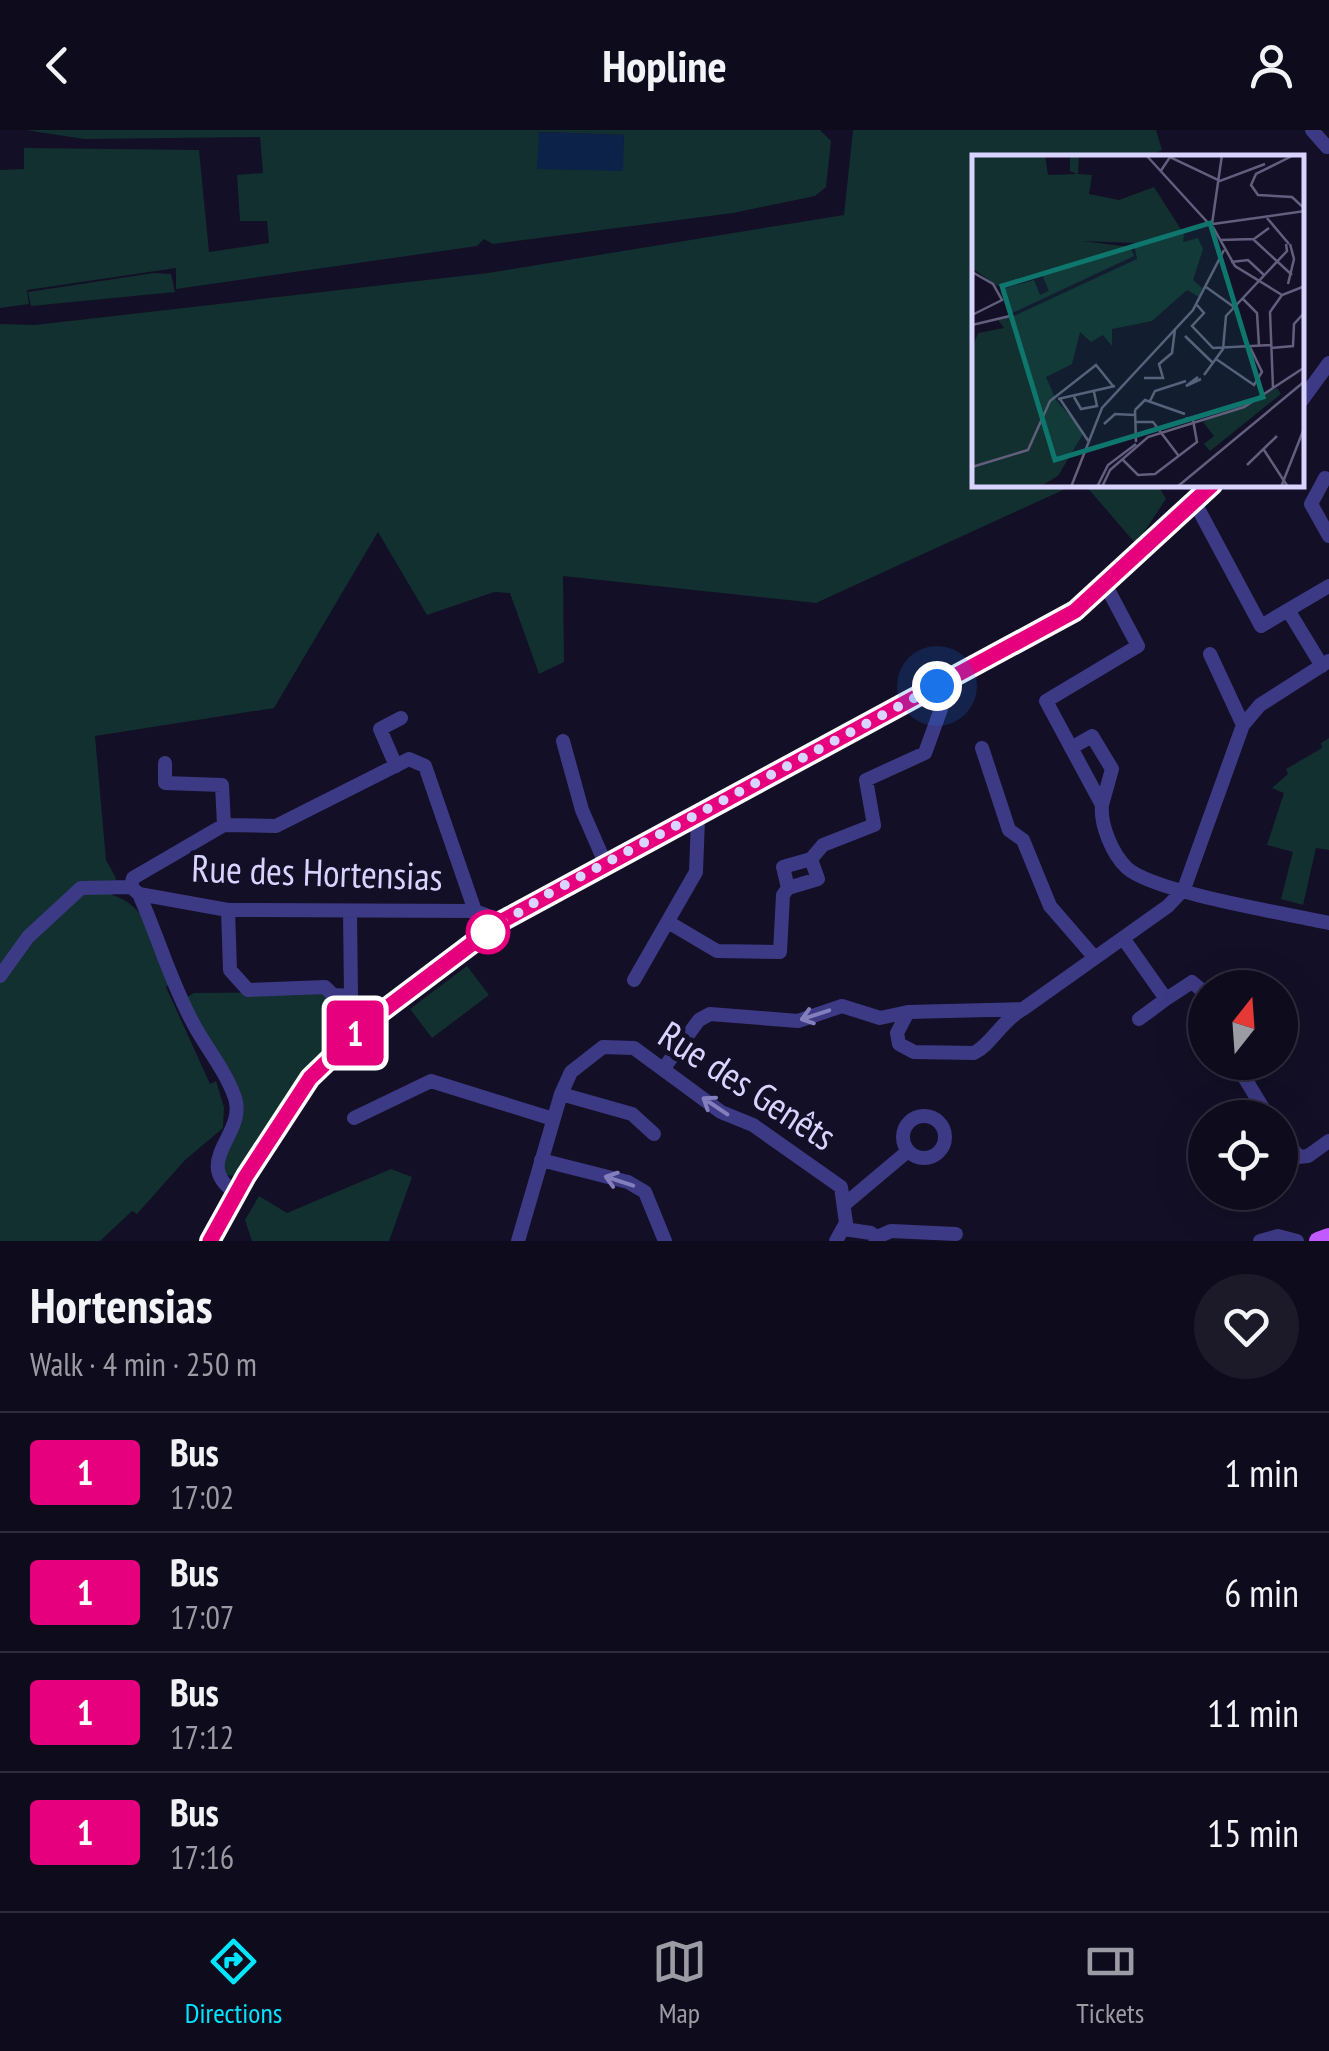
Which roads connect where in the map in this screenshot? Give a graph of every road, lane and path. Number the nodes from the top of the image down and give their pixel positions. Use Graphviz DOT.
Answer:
graph roads {
  1 [pos="1312,130"];
  2 [pos="1328,150"];
  3 [pos="1329,363"];
  4 [pos="1304,397"];
  5 [pos="1326,478"];
  6 [pos="1209,488"];
  7 [pos="1194,501"];
  8 [pos="1329,536"];
  9 [pos="1104,582"];
  10 [pos="1329,586"];
  11 [pos="1288,610"];
  12 [pos="1210,654"];
  13 [pos="1325,663"];
  14 [pos="937,686"];
  15 [pos="401,718"];
  16 [pos="1243,724"];
  17 [pos="563,741"];
  18 [pos="982,748"];
  19 [pos="1071,748"];
  20 [pos="165,763"];
  21 [pos="396,766"];
  22 [pos="1102,805"];
  23 [pos="698,818"];
  24 [pos="224,825"];
  25 [pos="811,859"];
  26 [pos="606,864"];
  27 [pos="788,888"];
  28 [pos="135,890"];
  29 [pos="1184,890"];
  30 [pos="228,910"];
  31 [pos="476,911"];
  32 [pos="350,912"];
  33 [pos="502,921"];
  34 [pos="668,922"];
  35 [pos="1329,924"];
  36 [pos="1123,938"];
  37 [pos="1095,958"];
  38 [pos="0,976"];
  39 [pos="634,980"];
  40 [pos="1188,985"];
  41 [pos="1166,999"];
  42 [pos="1023,1008"];
  43 [pos="989,1011"];
  44 [pos="908,1012"];
  45 [pos="1139,1019"];
  46 [pos="997,1026"];
  47 [pos="664,1068"];
  48 [pos="561,1094"];
  49 [pos="354,1118"];
  50 [pos="553,1119"];
  51 [pos="654,1134"];
  52 [pos="1329,1140"];
  53 [pos="908,1151"];
  54 [pos="1298,1156"];
  55 [pos="541,1160"];
  56 [pos="237,1194"];
  57 [pos="845,1204"];
  58 [pos="956,1234"];
  59 [pos="840,1235"];
  60 [pos="1329,1237"];
  61 [pos="877,1239"];
  62 [pos="210,1241"];
  63 [pos="518,1241"];
  64 [pos="665,1241"];
  65 [pos="1260,1241"];
  66 [pos="1297,1241"];
  67 [pos="1318,1241"];
  1 -- 2 [label="street"];
  3 -- 4 [label="street"];
  5 -- 8 [label="street"];
  6 -- 7 [label="street"];
  7 -- 9 [label="street"];
  7 -- 11 [label="street"];
  9 -- 14 [label="street"];
  9 -- 19 [label="street"];
  10 -- 11 [label="street"];
  11 -- 13 [label="street"];
  12 -- 16 [label="street"];
  13 -- 16 [label="street"];
  14 -- 23 [label="street"];
  14 -- 25 [label="street"];
  15 -- 21 [label="street"];
  16 -- 29 [label="street"];
  17 -- 26 [label="street"];
  18 -- 37 [label="street"];
  19 -- 22 [label="street"];
  19 -- 22 [label="street"];
  20 -- 24 [label="street"];
  21 -- 24 [label="street"];
  21 -- 31 [label="street"];
  22 -- 29 [label="street"];
  23 -- 26 [label="street"];
  23 -- 34 [label="street"];
  24 -- 28 [label="street"];
  25 -- 27 [label="street"];
  25 -- 27 [label="street"];
  26 -- 33 [label="street"];
  27 -- 34 [label="street"];
  28 -- 30 [label="street, Rue des Hortensias"];
  28 -- 38 [label="street, Rue des Hortensias"];
  28 -- 56 [label="street"];
  29 -- 35 [label="street"];
  29 -- 36 [label="street"];
  30 -- 32 [label="street, Rue des Hortensias"];
  30 -- 32 [label="street"];
  31 -- 32 [label="street, Rue des Hortensias"];
  31 -- 33 [label="street, Rue des Hortensias"];
  33 -- 56 [label="street"];
  34 -- 39 [label="street"];
  36 -- 37 [label="street"];
  36 -- 41 [label="street"];
  37 -- 42 [label="street"];
  40 -- 41 [label="street"];
  41 -- 45 [label="street"];
  42 -- 43 [label="street"];
  42 -- 46 [label="street"];
  43 -- 44 [label="street"];
  43 -- 46 [label="street"];
  44 -- 46 [label="street"];
  44 -- 47 [label="street, one-way"];
  47 -- 48 [label="street, Rue des Genêts"];
  57 -- 47 [label="street, Rue des Genêts, one-way"];
  48 -- 50 [label="street"];
  48 -- 51 [label="street"];
  49 -- 50 [label="street"];
  50 -- 55 [label="street"];
  52 -- 54 [label="street"];
  53 -- 57 [label="street, Rue des Genêts"];
  55 -- 63 [label="street"];
  64 -- 55 [label="street, one-way"];
  56 -- 62 [label="street"];
  57 -- 59 [label="street, Rue des Genêts"];
  58 -- 61 [label="street"];
  59 -- 61 [label="street"];
  60 -- 67 [label="main road"];
  65 -- 66 [label="street"];
}
